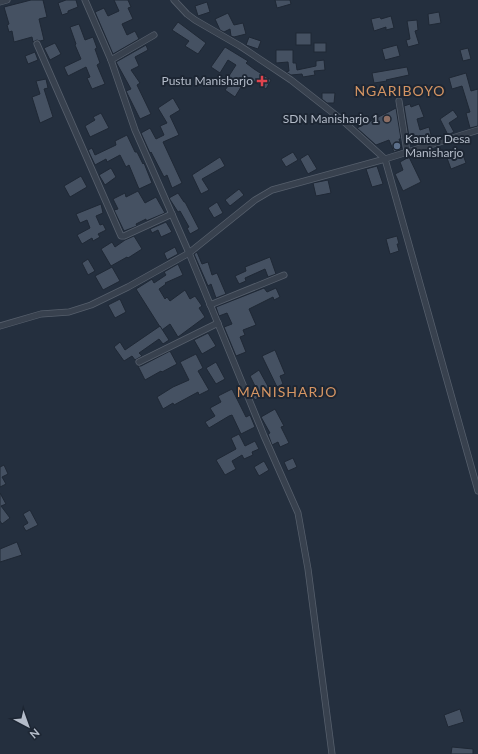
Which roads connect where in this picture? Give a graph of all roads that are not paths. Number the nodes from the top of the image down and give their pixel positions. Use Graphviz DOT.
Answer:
graph roads {
  1 [pos="7,0"];
  2 [pos="85,0"];
  3 [pos="174,0"];
  4 [pos="0,2"];
  5 [pos="154,35"];
  6 [pos="37,44"];
  7 [pos="111,60"];
  8 [pos="398,101"];
  9 [pos="478,130"];
  10 [pos="407,152"];
  11 [pos="385,158"];
  12 [pos="172,214"];
  13 [pos="190,252"];
  14 [pos="284,275"];
  15 [pos="210,305"];
  16 [pos="218,323"];
  17 [pos="0,326"];
  18 [pos="139,362"];
  19 [pos="478,491"];
  20 [pos="332,754"];
  1 -- 4 [label="street"];
  2 -- 7 [label="street"];
  3 -- 11 [label="street"];
  5 -- 7 [label="street"];
  6 -- 12 [label="street"];
  7 -- 12 [label="street"];
  8 -- 10 [label="street"];
  9 -- 10 [label="street"];
  10 -- 11 [label="street"];
  11 -- 13 [label="street"];
  11 -- 19 [label="street"];
  12 -- 13 [label="street"];
  13 -- 15 [label="street"];
  13 -- 17 [label="street"];
  14 -- 15 [label="street"];
  15 -- 16 [label="street"];
  16 -- 18 [label="street"];
  16 -- 20 [label="street"];
}
